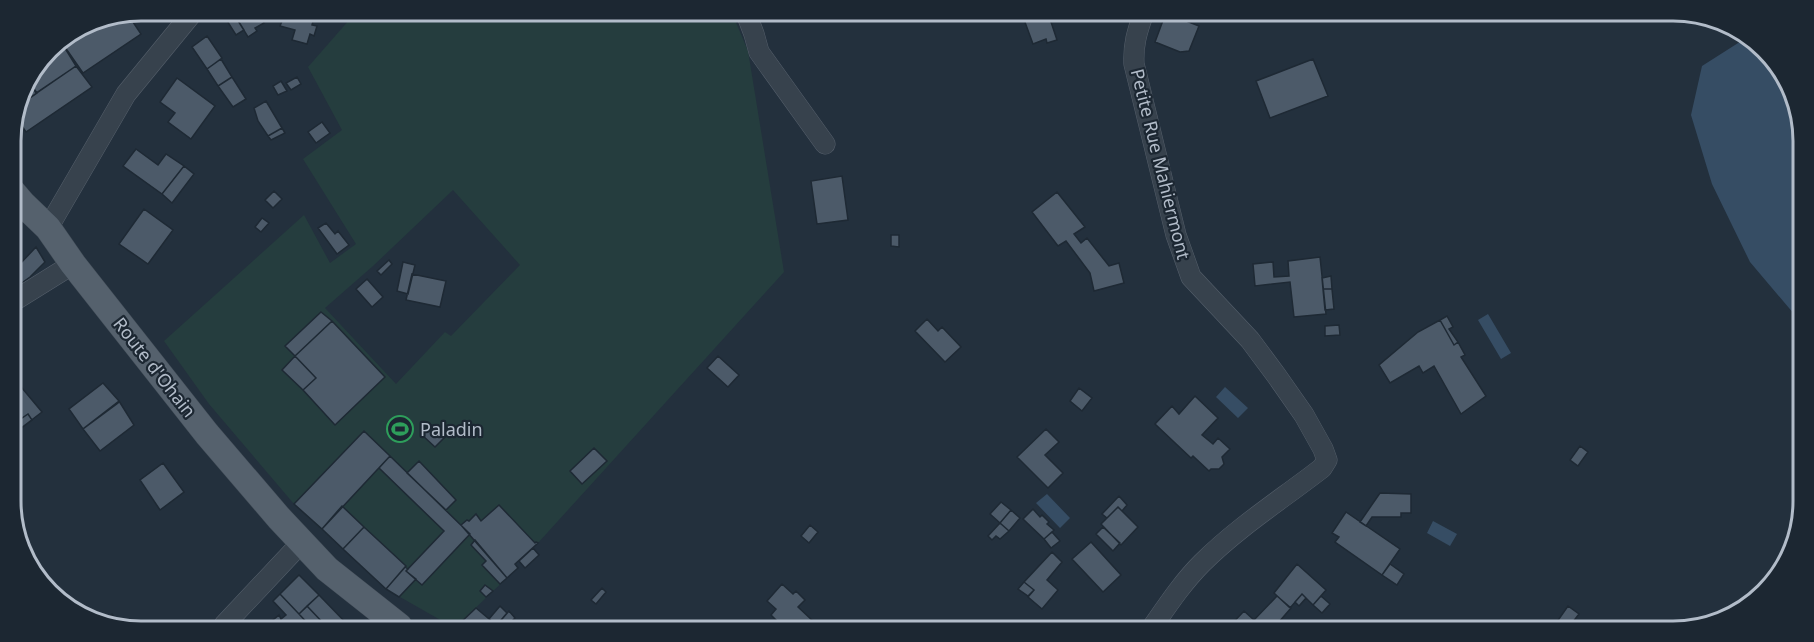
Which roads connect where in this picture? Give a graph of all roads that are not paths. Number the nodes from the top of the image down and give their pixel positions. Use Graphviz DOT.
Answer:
graph roads {
  1 [pos="186,21"];
  2 [pos="749,21"];
  3 [pos="1141,21"];
  4 [pos="825,144"];
  5 [pos="21,203"];
  6 [pos="48,228"];
  7 [pos="73,264"];
  8 [pos="21,296"];
  9 [pos="302,542"];
  10 [pos="228,621"];
  11 [pos="393,621"];
  12 [pos="1157,621"];
  1 -- 6 [label="street"];
  2 -- 4 [label="street"];
  3 -- 12 [label="street, Petite Rue Mahiermont"];
  5 -- 6 [label="main road, Route d'Ohain"];
  6 -- 7 [label="main road, Route d'Ohain"];
  7 -- 8 [label="street"];
  7 -- 9 [label="main road, Route d'Ohain"];
  9 -- 10 [label="street"];
  9 -- 11 [label="main road, Route d'Ohain"];
}
